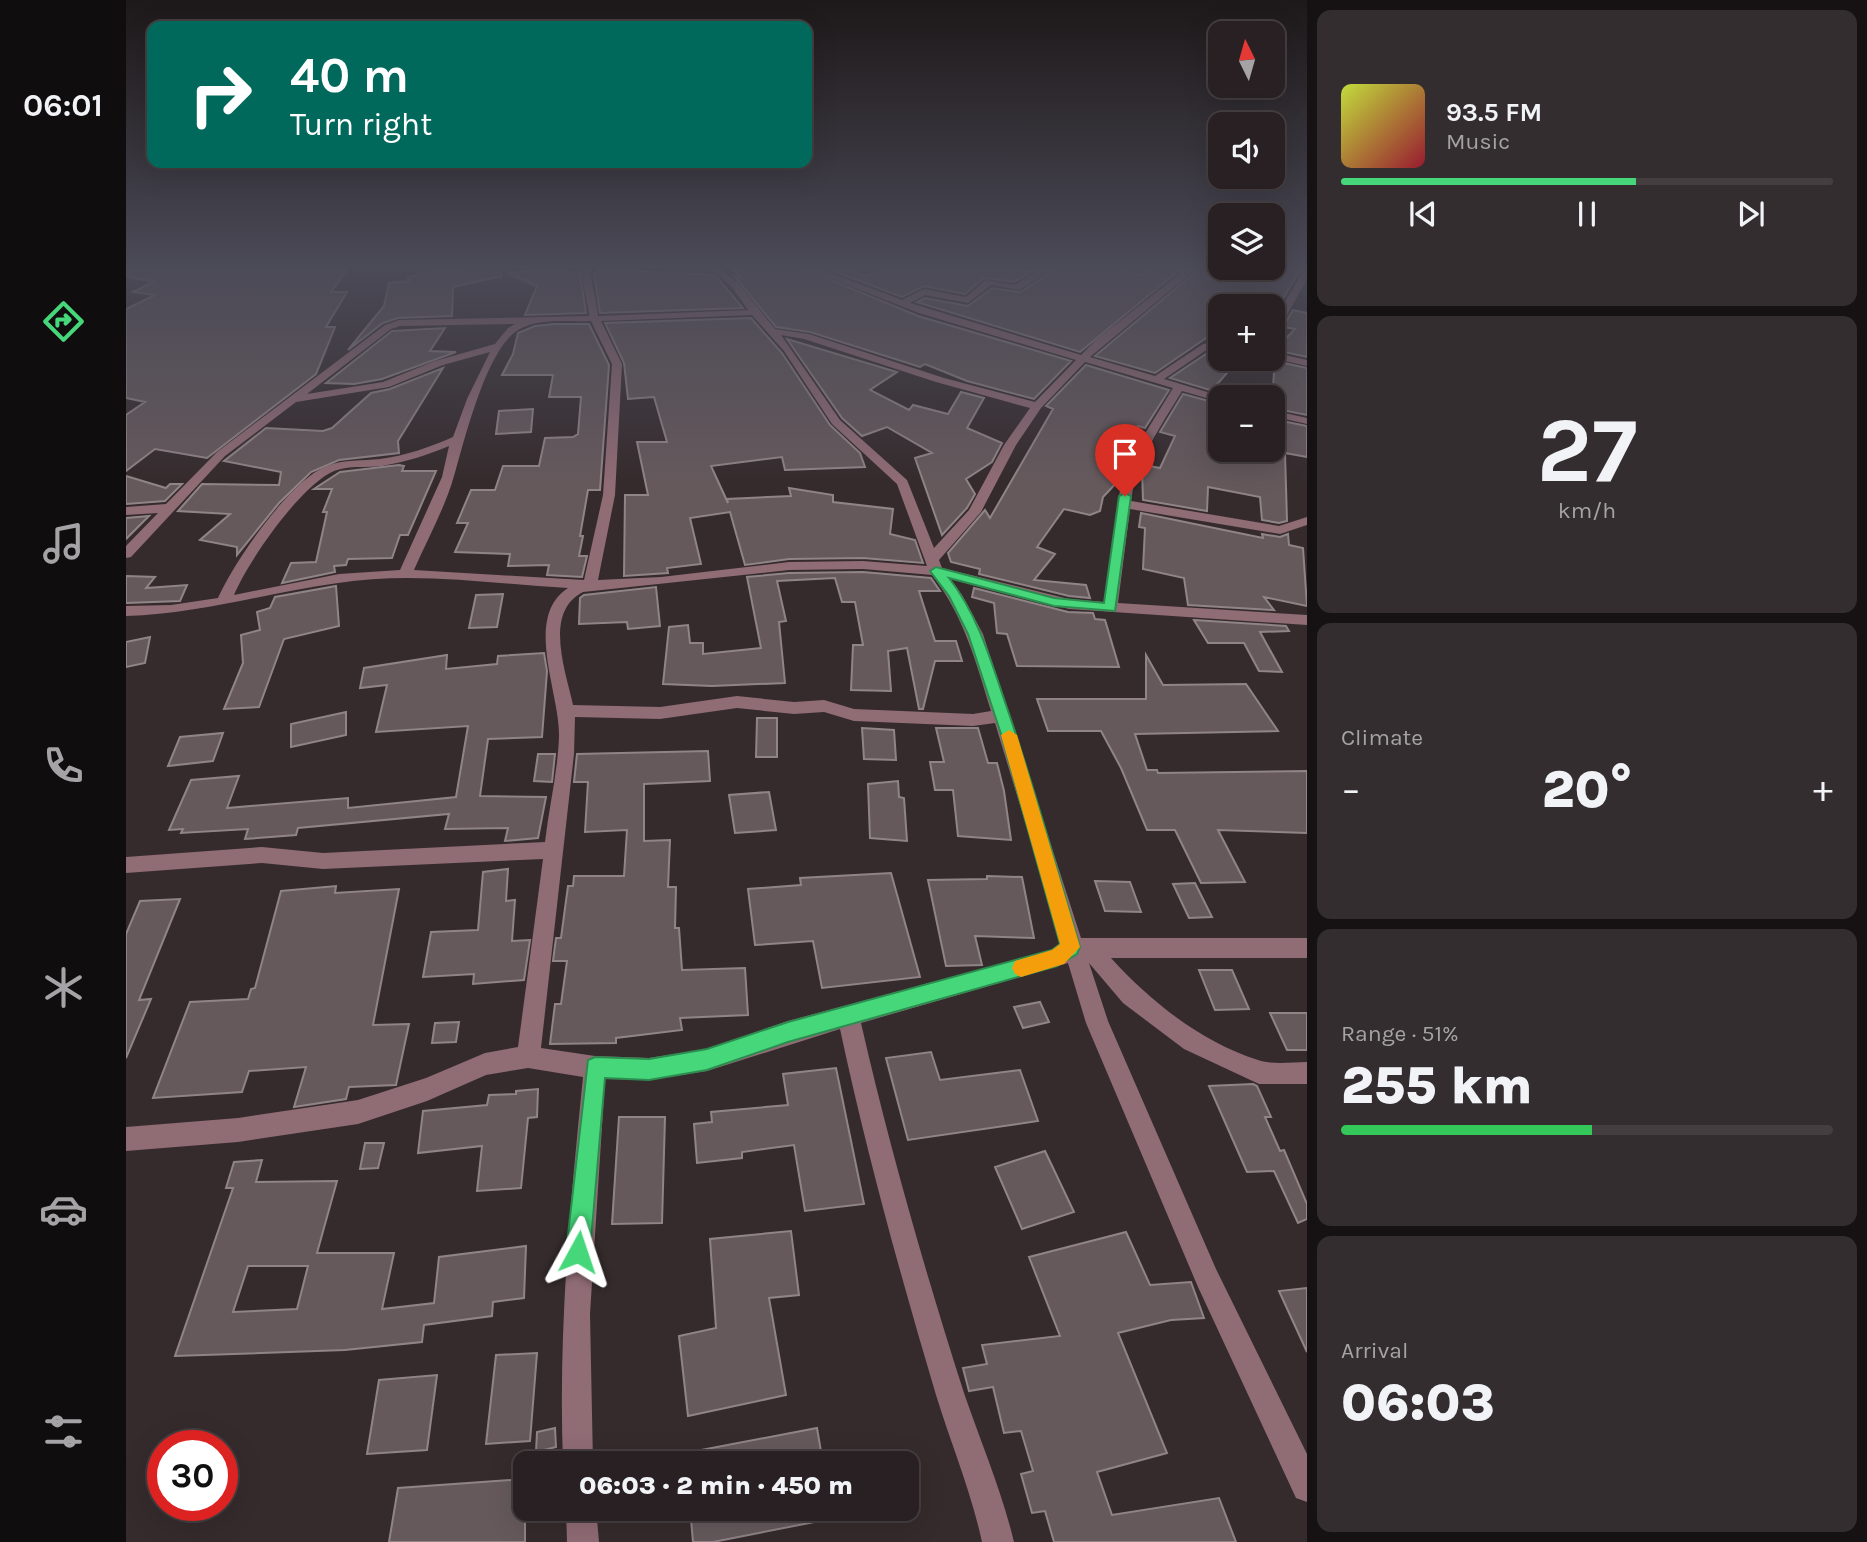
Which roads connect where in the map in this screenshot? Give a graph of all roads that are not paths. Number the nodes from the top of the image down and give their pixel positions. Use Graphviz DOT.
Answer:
graph roads {
  1 [pos="371,340"];
  2 [pos="499,340"];
  3 [pos="504,340"];
  4 [pos="605,340"];
  5 [pos="780,340"];
  6 [pos="818,340"];
  7 [pos="1019,340"];
  8 [pos="1101,340"];
  9 [pos="501,344"];
  10 [pos="1208,346"];
  11 [pos="1285,358"];
  12 [pos="1081,359"];
  13 [pos="1307,363"];
  14 [pos="1155,381"];
  15 [pos="1178,388"];
  16 [pos="1208,396"];
  17 [pos="294,399"];
  18 [pos="1037,406"];
  19 [pos="1285,416"];
  20 [pos="1307,421"];
  21 [pos="459,438"];
  22 [pos="1125,504"];
  23 [pos="169,508"];
  24 [pos="126,511"];
  25 [pos="1307,521"];
  26 [pos="126,554"];
  27 [pos="934,565"];
  28 [pos="405,574"];
  29 [pos="590,585"];
  30 [pos="224,601"];
  31 [pos="1110,608"];
  32 [pos="126,611"];
  33 [pos="1307,620"];
  34 [pos="567,711"];
  35 [pos="1002,716"];
  36 [pos="553,850"];
  37 [pos="126,865"];
  38 [pos="1080,948"];
  39 [pos="1307,948"];
  40 [pos="848,1015"];
  41 [pos="527,1057"];
  42 [pos="595,1067"];
  43 [pos="1307,1073"];
  44 [pos="126,1139"];
  45 [pos="577,1451"];
  46 [pos="1307,1487"];
  47 [pos="582,1521"];
  48 [pos="583,1542"];
  49 [pos="998,1542"];
  1 -- 17 [label="street"];
  2 -- 9 [label="street"];
  3 -- 9 [label="street"];
  4 -- 29 [label="street"];
  5 -- 27 [label="street"];
  6 -- 18 [label="street"];
  7 -- 12 [label="street"];
  8 -- 12 [label="street"];
  9 -- 17 [label="street"];
  9 -- 21 [label="street"];
  10 -- 14 [label="street"];
  11 -- 13 [label="street"];
  12 -- 14 [label="street"];
  12 -- 18 [label="street"];
  14 -- 15 [label="street"];
  15 -- 16 [label="street"];
  15 -- 22 [label="street"];
  17 -- 23 [label="street"];
  18 -- 27 [label="street"];
  19 -- 20 [label="street"];
  21 -- 28 [label="street"];
  21 -- 30 [label="street"];
  22 -- 25 [label="street"];
  22 -- 31 [label="street"];
  23 -- 24 [label="street"];
  23 -- 26 [label="street"];
  27 -- 29 [label="street"];
  27 -- 31 [label="street"];
  27 -- 35 [label="street"];
  28 -- 29 [label="street"];
  28 -- 30 [label="street"];
  29 -- 34 [label="street"];
  30 -- 32 [label="street"];
  31 -- 33 [label="street"];
  34 -- 35 [label="street"];
  34 -- 36 [label="street"];
  35 -- 38 [label="street"];
  36 -- 37 [label="street"];
  36 -- 41 [label="street"];
  38 -- 39 [label="street"];
  38 -- 40 [label="street"];
  38 -- 43 [label="street"];
  38 -- 46 [label="street"];
  40 -- 42 [label="street"];
  40 -- 49 [label="street"];
  41 -- 42 [label="street"];
  41 -- 44 [label="street"];
  42 -- 45 [label="street"];
  47 -- 48 [label="street"];
}
